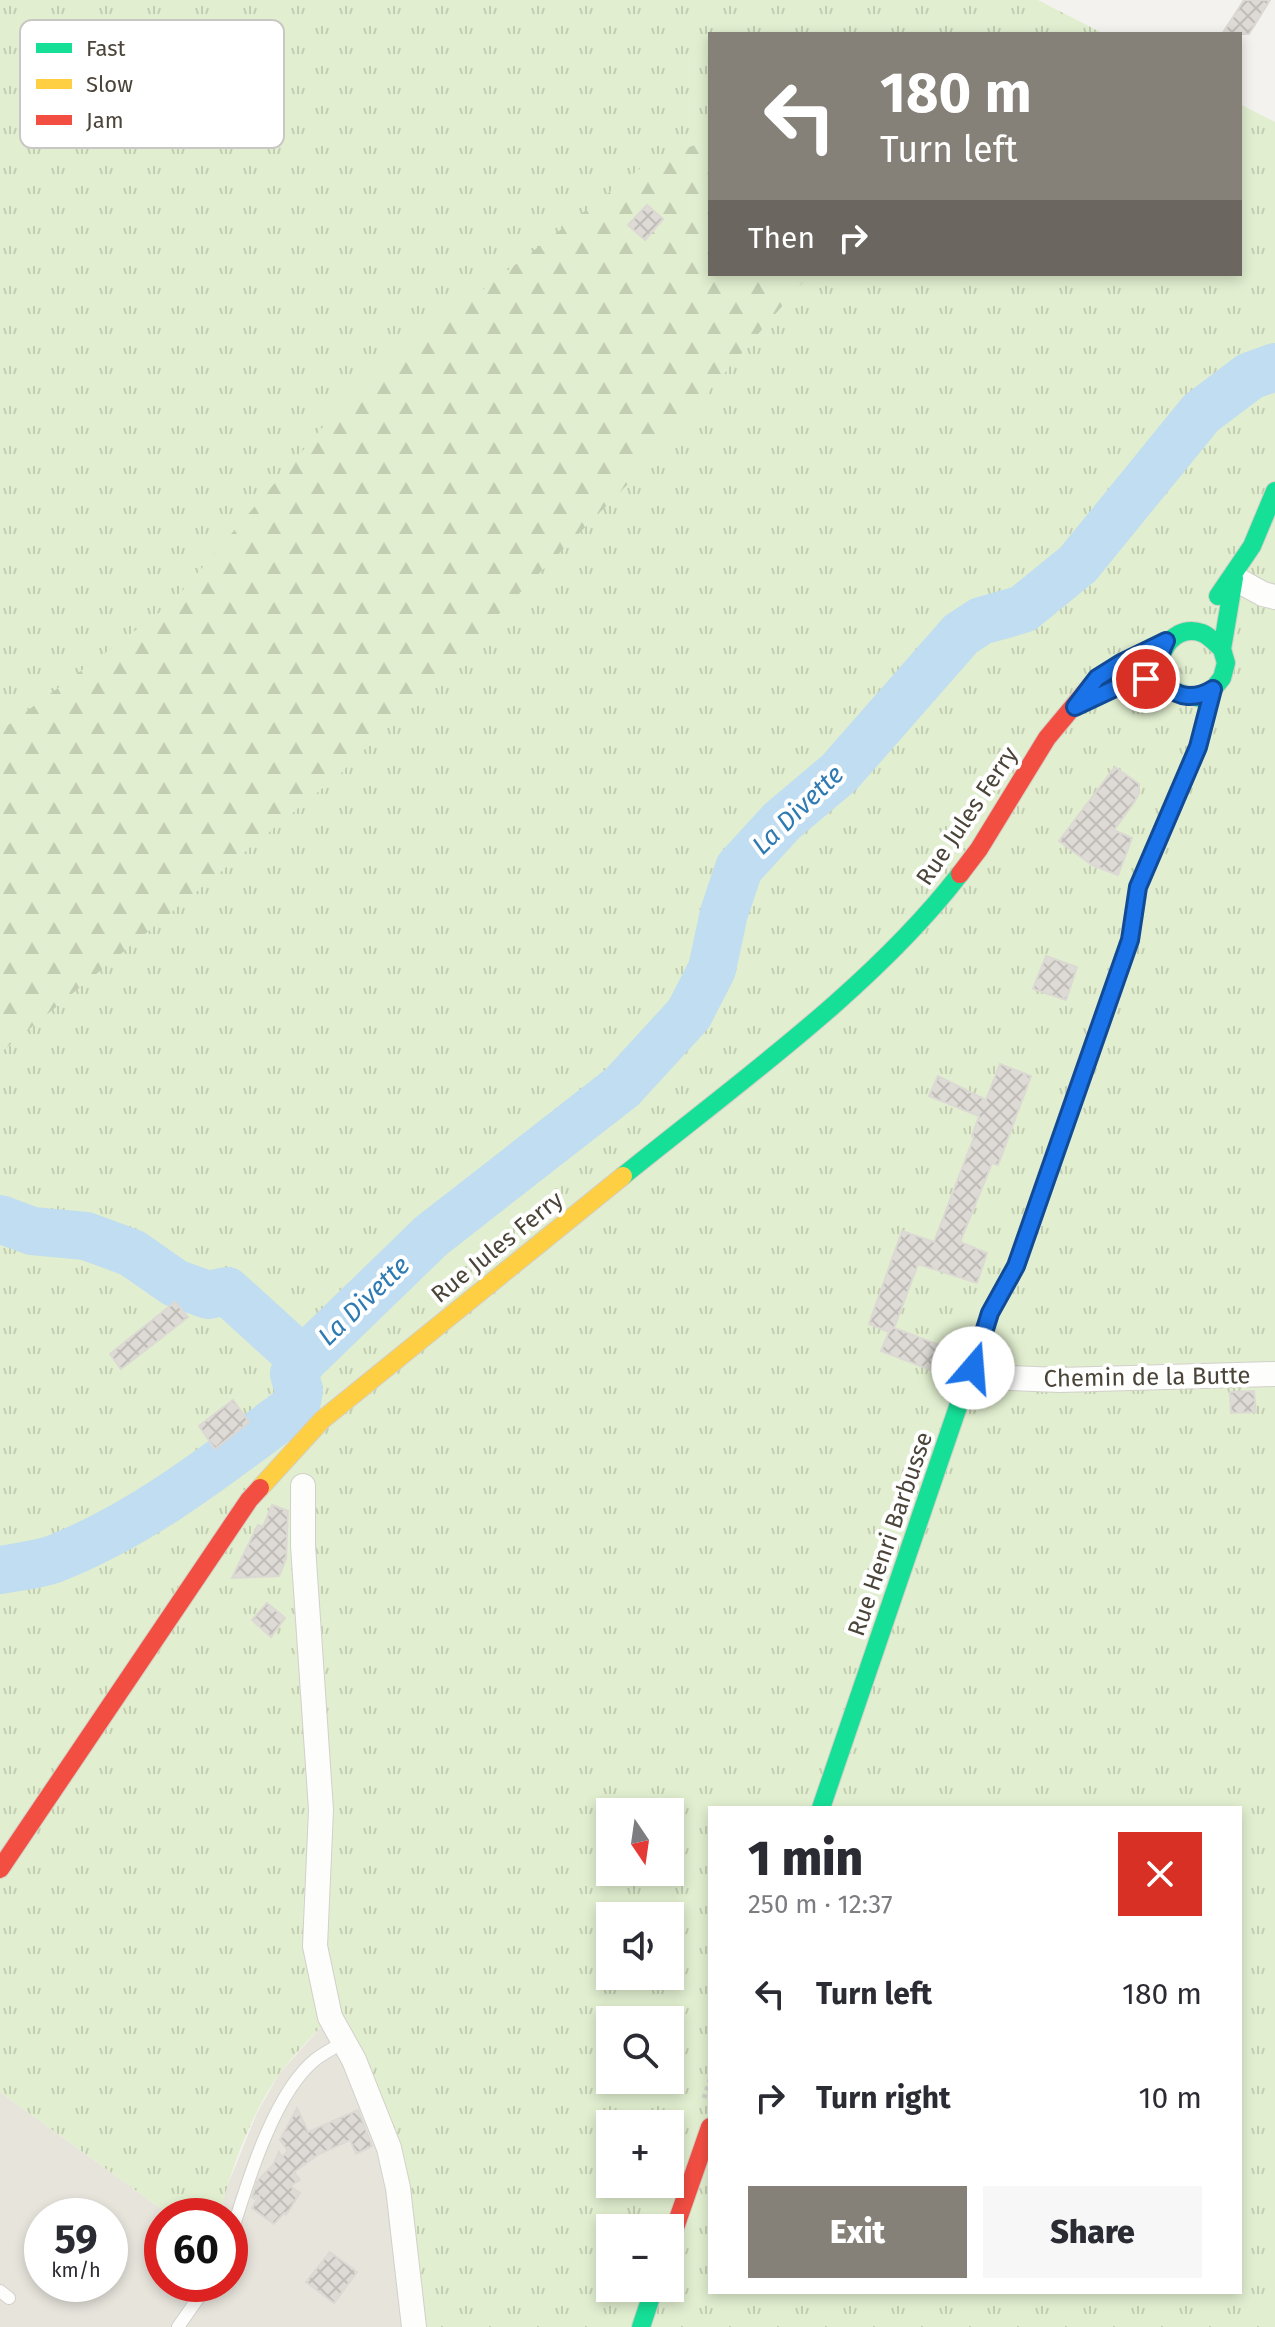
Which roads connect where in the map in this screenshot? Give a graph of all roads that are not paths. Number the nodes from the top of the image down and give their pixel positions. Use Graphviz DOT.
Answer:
graph roads {
  1 [pos="1275,491"];
  2 [pos="1234,578"];
  3 [pos="1275,597"];
  4 [pos="1188,630"];
  5 [pos="1166,641"];
  6 [pos="1222,649"];
  7 [pos="1146,680"];
  8 [pos="1213,689"];
  9 [pos="1186,697"];
  10 [pos="1075,707"];
  11 [pos="1192,762"];
  12 [pos="973,1368"];
  13 [pos="1275,1374"];
  14 [pos="303,1486"];
  15 [pos="822,1806"];
  16 [pos="0,1869"];
  17 [pos="342,2043"];
  18 [pos="708,2133"];
  19 [pos="242,2198"];
  20 [pos="680,2214"];
  21 [pos="195,2302"];
  22 [pos="649,2302"];
  23 [pos="178,2327"];
  24 [pos="414,2327"];
  25 [pos="641,2327"];
  1 -- 2 [label="main road"];
  2 -- 3 [label="street"];
  2 -- 4 [label="main road"];
  2 -- 6 [label="main road"];
  4 -- 5 [label="main road"];
  4 -- 6 [label="main road"];
  5 -- 7 [label="main road"];
  5 -- 10 [label="main road, Rue Jules Ferry"];
  6 -- 8 [label="main road"];
  7 -- 9 [label="main road"];
  7 -- 10 [label="main road, Rue Jules Ferry"];
  8 -- 9 [label="main road"];
  8 -- 11 [label="main road, Rue Henri Barbusse"];
  9 -- 11 [label="main road"];
  10 -- 16 [label="main road, Rue Jules Ferry"];
  11 -- 12 [label="main road, Rue Henri Barbusse"];
  12 -- 13 [label="street, Chemin de la Butte"];
  12 -- 15 [label="main road, Rue Henri Barbusse"];
  14 -- 17 [label="street"];
  17 -- 19 [label="lane"];
  17 -- 24 [label="street"];
  18 -- 20 [label="main road"];
  21 -- 23 [label="lane"];
  22 -- 25 [label="main road"];
}
